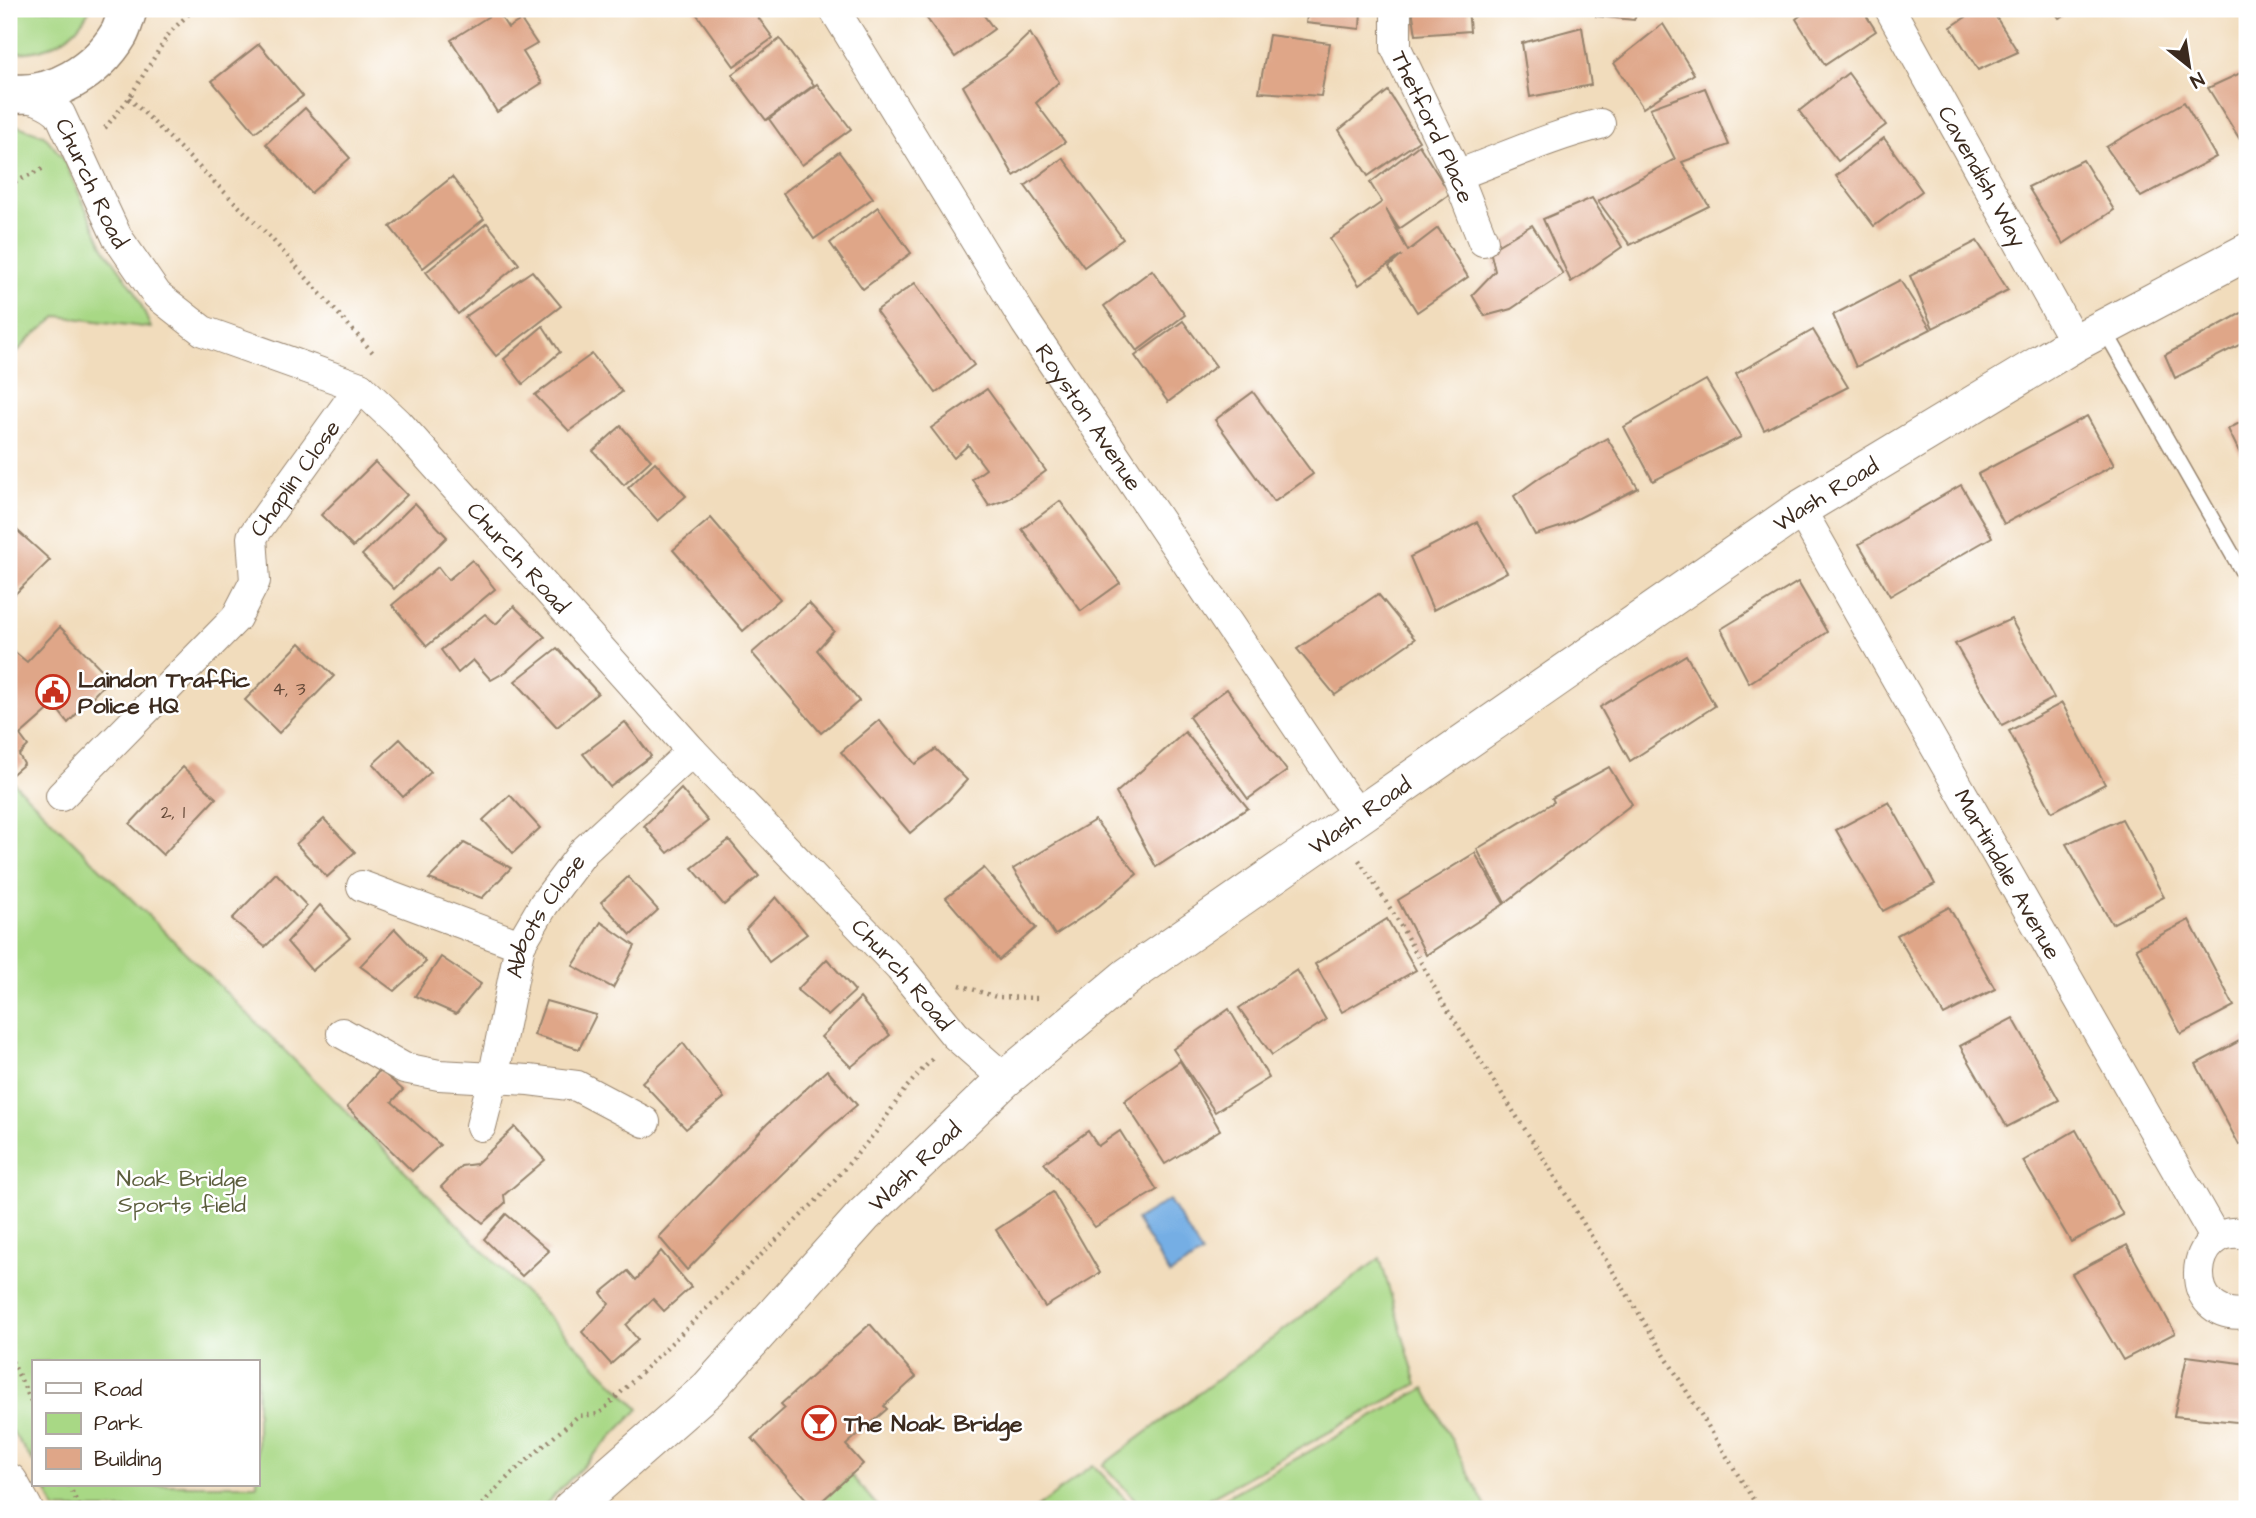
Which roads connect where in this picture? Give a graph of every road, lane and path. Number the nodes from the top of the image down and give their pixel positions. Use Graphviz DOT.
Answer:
graph roads {
  1 [pos="128,9"];
  2 [pos="194,9"];
  3 [pos="834,9"];
  4 [pos="1396,9"];
  5 [pos="1890,9"];
  6 [pos="11,94"];
  7 [pos="129,97"];
  8 [pos="1600,124"];
  9 [pos="100,135"];
  10 [pos="52,164"];
  11 [pos="1457,174"];
  12 [pos="9,185"];
  13 [pos="1483,241"];
  14 [pos="2247,252"];
  15 [pos="2089,335"];
  16 [pos="378,359"];
  17 [pos="360,387"];
  18 [pos="1800,509"];
  19 [pos="2247,580"];
  20 [pos="692,751"];
  21 [pos="61,796"];
  22 [pos="1349,823"];
  23 [pos="362,886"];
  24 [pos="520,945"];
  25 [pos="948,981"];
  26 [pos="1051,997"];
  27 [pos="342,1033"];
  28 [pos="932,1058"];
  29 [pos="493,1079"];
  30 [pos="1005,1079"];
  31 [pos="645,1122"];
  32 [pos="481,1126"];
  33 [pos="2247,1234"];
  34 [pos="2216,1239"];
  35 [pos="2247,1313"];
  36 [pos="9,1355"];
  37 [pos="32,1403"];
  38 [pos="9,1482"];
  39 [pos="69,1486"];
  40 [pos="24,1509"];
  41 [pos="80,1509"];
  42 [pos="477,1509"];
  43 [pos="571,1509"];
  44 [pos="1759,1509"];
  1 -- 6 [label="main road"];
  2 -- 7 [label="path"];
  3 -- 22 [label="street, Royston Avenue"];
  4 -- 11 [label="street, Thetford Place"];
  5 -- 15 [label="street, Cavendish Way"];
  6 -- 17 [label="street, Church Road"];
  7 -- 9 [label="path"];
  7 -- 16 [label="path"];
  8 -- 11 [label="street"];
  10 -- 12 [label="path"];
  11 -- 13 [label="street, Thetford Place"];
  14 -- 15 [label="street, Wash Road"];
  15 -- 18 [label="street, Wash Road"];
  15 -- 19 [label="lane"];
  17 -- 20 [label="street, Church Road"];
  17 -- 21 [label="street, Chaplin Close"];
  18 -- 22 [label="street, Wash Road"];
  18 -- 34 [label="street, Martindale Avenue"];
  20 -- 24 [label="street, Abbots Close"];
  20 -- 30 [label="street, Church Road"];
  22 -- 30 [label="street, Wash Road"];
  22 -- 44 [label="path"];
  23 -- 24 [label="street"];
  24 -- 29 [label="street, Abbots Close"];
  25 -- 26 [label="path"];
  27 -- 29 [label="street"];
  28 -- 42 [label="path"];
  29 -- 31 [label="street"];
  29 -- 32 [label="street, Abbots Close"];
  30 -- 43 [label="street, Wash Road"];
  33 -- 34 [label="street"];
  34 -- 35 [label="street"];
  36 -- 37 [label="path"];
  38 -- 40 [label="street"];
  39 -- 41 [label="path"];
}
